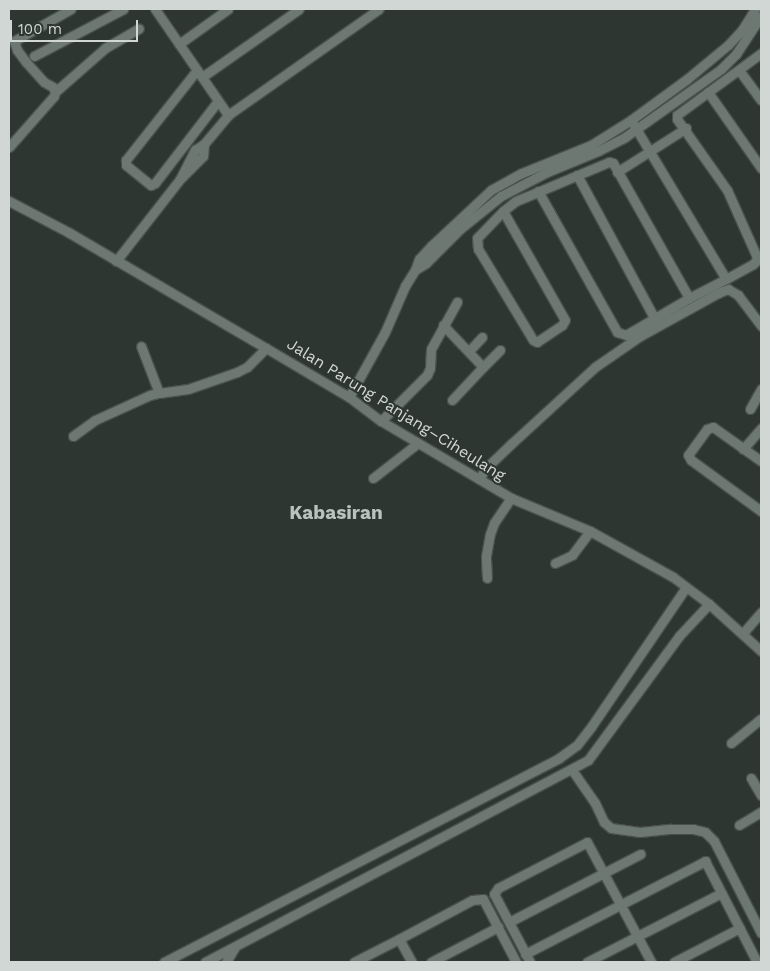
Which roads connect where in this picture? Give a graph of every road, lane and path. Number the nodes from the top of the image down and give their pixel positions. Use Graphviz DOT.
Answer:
graph roads {
  1 [pos="71,9"];
  2 [pos="123,9"];
  3 [pos="228,9"];
  4 [pos="299,9"];
  5 [pos="379,9"];
  6 [pos="755,9"];
  7 [pos="157,10"];
  8 [pos="761,16"];
  9 [pos="138,28"];
  10 [pos="179,44"];
  11 [pos="761,53"];
  12 [pos="34,56"];
  13 [pos="739,70"];
  14 [pos="199,73"];
  15 [pos="55,92"];
  16 [pos="708,92"];
  17 [pos="761,100"];
  18 [pos="218,101"];
  19 [pos="228,115"];
  20 [pos="631,120"];
  21 [pos="686,128"];
  22 [pos="636,129"];
  23 [pos="9,147"];
  24 [pos="651,151"];
  25 [pos="761,168"];
  26 [pos="617,172"];
  27 [pos="577,175"];
  28 [pos="538,191"];
  29 [pos="9,201"];
  30 [pos="503,211"];
  31 [pos="116,261"];
  32 [pos="415,270"];
  33 [pos="726,279"];
  34 [pos="689,298"];
  35 [pos="457,302"];
  36 [pos="655,319"];
  37 [pos="443,325"];
  38 [pos="761,326"];
  39 [pos="482,337"];
  40 [pos="141,346"];
  41 [pos="266,348"];
  42 [pos="500,350"];
  43 [pos="469,351"];
  44 [pos="482,367"];
  45 [pos="761,389"];
  46 [pos="159,393"];
  47 [pos="349,397"];
  48 [pos="452,400"];
  49 [pos="750,409"];
  50 [pos="381,421"];
  51 [pos="761,428"];
  52 [pos="73,436"];
  53 [pos="418,443"];
  54 [pos="744,449"];
  55 [pos="761,462"];
  56 [pos="373,478"];
  57 [pos="479,479"];
  58 [pos="511,498"];
  59 [pos="761,511"];
  60 [pos="590,531"];
  61 [pos="556,563"];
  62 [pos="487,578"];
  63 [pos="686,587"];
  64 [pos="709,604"];
  65 [pos="761,612"];
  66 [pos="744,633"];
  67 [pos="759,645"];
  68 [pos="761,719"];
  69 [pos="731,743"];
  70 [pos="572,770"];
  71 [pos="751,778"];
  72 [pos="761,795"];
  73 [pos="761,812"];
  74 [pos="739,825"];
  75 [pos="640,854"];
  76 [pos="605,873"];
  77 [pos="721,893"];
  78 [pos="621,904"];
  79 [pos="509,922"];
  80 [pos="498,927"];
  81 [pos="740,928"];
  82 [pos="761,933"];
  83 [pos="638,936"];
  84 [pos="399,939"];
  85 [pos="235,947"];
  86 [pos="527,958"];
  87 [pos="513,961"];
  88 [pos="164,962"];
  89 [pos="205,962"];
  90 [pos="226,962"];
  91 [pos="354,962"];
  92 [pos="412,962"];
  93 [pos="431,962"];
  94 [pos="587,962"];
  95 [pos="651,962"];
  96 [pos="674,962"];
  97 [pos="757,962"];
  1 -- 15 [label="street"];
  2 -- 12 [label="street"];
  3 -- 10 [label="street"];
  4 -- 14 [label="street"];
  5 -- 19 [label="street"];
  6 -- 20 [label="street"];
  7 -- 10 [label="street"];
  8 -- 22 [label="street"];
  9 -- 15 [label="street"];
  10 -- 14 [label="street"];
  11 -- 13 [label="street"];
  13 -- 16 [label="street"];
  13 -- 17 [label="street"];
  14 -- 18 [label="street"];
  14 -- 18 [label="street"];
  15 -- 23 [label="street"];
  16 -- 21 [label="street"];
  16 -- 25 [label="street"];
  18 -- 19 [label="street"];
  19 -- 31 [label="street"];
  20 -- 22 [label="street"];
  20 -- 32 [label="street"];
  21 -- 24 [label="street"];
  21 -- 33 [label="street"];
  22 -- 24 [label="street"];
  22 -- 32 [label="street"];
  24 -- 26 [label="street"];
  24 -- 33 [label="street"];
  26 -- 27 [label="street"];
  26 -- 34 [label="street"];
  27 -- 28 [label="street"];
  27 -- 36 [label="street"];
  28 -- 30 [label="street"];
  28 -- 36 [label="street"];
  29 -- 31 [label="street, Jalan Parung Panjang–Ciheulang"];
  30 -- 30 [label="street"];
  31 -- 41 [label="street, Jalan Parung Panjang–Ciheulang"];
  32 -- 47 [label="street"];
  33 -- 34 [label="street"];
  34 -- 36 [label="street"];
  35 -- 37 [label="street"];
  37 -- 43 [label="street"];
  37 -- 50 [label="street"];
  38 -- 57 [label="street"];
  39 -- 43 [label="street"];
  40 -- 46 [label="street"];
  41 -- 46 [label="street"];
  41 -- 47 [label="street, Jalan Parung Panjang–Ciheulang"];
  42 -- 44 [label="street"];
  43 -- 44 [label="street"];
  44 -- 48 [label="street"];
  45 -- 49 [label="street"];
  46 -- 52 [label="street"];
  47 -- 50 [label="street, Jalan Parung Panjang–Ciheulang"];
  50 -- 53 [label="street, Jalan Parung Panjang–Ciheulang"];
  51 -- 54 [label="street"];
  53 -- 56 [label="street"];
  53 -- 57 [label="street, Jalan Parung Panjang–Ciheulang"];
  54 -- 55 [label="street"];
  54 -- 59 [label="street"];
  57 -- 58 [label="street, Jalan Parung Panjang–Ciheulang"];
  58 -- 60 [label="street, Jalan Parung Panjang–Ciheulang"];
  58 -- 62 [label="street"];
  60 -- 61 [label="street"];
  60 -- 63 [label="street, Jalan Parung Panjang–Ciheulang"];
  63 -- 64 [label="street, Jalan Parung Panjang–Ciheulang"];
  63 -- 88 [label="street"];
  64 -- 66 [label="street, Jalan Parung Panjang–Ciheulang"];
  64 -- 70 [label="street"];
  65 -- 66 [label="street"];
  66 -- 67 [label="street, Jalan Parung Panjang–Ciheulang"];
  68 -- 69 [label="street"];
  70 -- 82 [label="street"];
  70 -- 85 [label="street"];
  71 -- 72 [label="street"];
  73 -- 74 [label="street"];
  75 -- 76 [label="street"];
  76 -- 78 [label="street"];
  76 -- 79 [label="street"];
  76 -- 79 [label="street"];
  77 -- 78 [label="street"];
  77 -- 81 [label="street"];
  77 -- 83 [label="street"];
  78 -- 83 [label="street"];
  78 -- 86 [label="street"];
  79 -- 86 [label="street"];
  80 -- 84 [label="street"];
  80 -- 87 [label="street"];
  80 -- 93 [label="street"];
  81 -- 96 [label="street"];
  81 -- 97 [label="street"];
  83 -- 94 [label="street"];
  83 -- 95 [label="street"];
  84 -- 91 [label="street"];
  84 -- 92 [label="street"];
  85 -- 89 [label="street"];
  85 -- 90 [label="street"];
}
